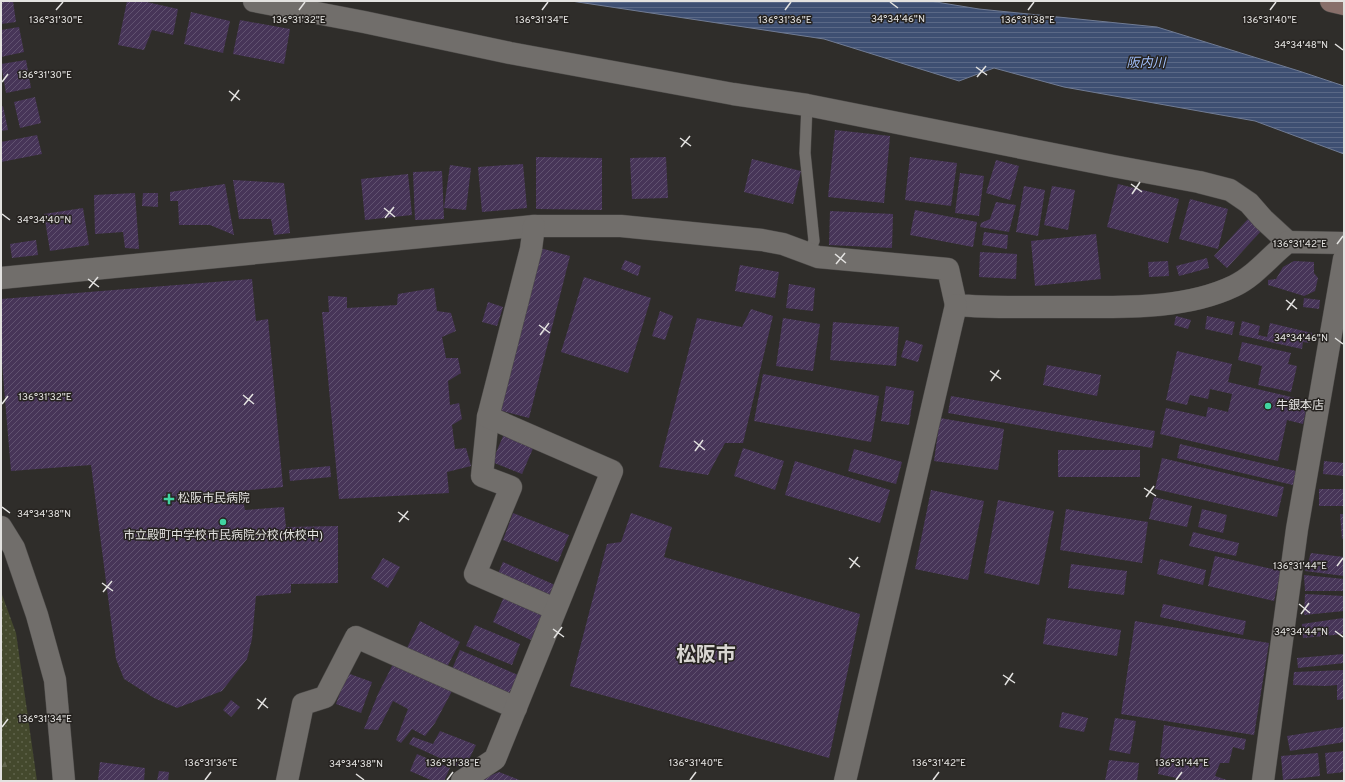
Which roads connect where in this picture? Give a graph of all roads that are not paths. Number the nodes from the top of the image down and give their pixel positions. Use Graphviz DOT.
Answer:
graph roads {
  1 [pos="254,1"];
  2 [pos="1331,1"];
  3 [pos="1344,4"];
  4 [pos="807,105"];
  5 [pos="534,226"];
  6 [pos="1288,242"];
  7 [pos="1344,243"];
  8 [pos="809,252"];
  9 [pos="1344,259"];
  10 [pos="1,278"];
  11 [pos="956,305"];
  12 [pos="488,417"];
  13 [pos="1,527"];
  14 [pos="556,609"];
  15 [pos="516,708"];
  16 [pos="64,781"];
  17 [pos="287,781"];
  18 [pos="462,781"];
  19 [pos="845,781"];
  20 [pos="1263,781"];
  1 -- 4 [label="street"];
  2 -- 3 [label="main road"];
  4 -- 6 [label="street"];
  4 -- 8 [label="lane"];
  5 -- 8 [label="street"];
  5 -- 10 [label="street"];
  5 -- 12 [label="street"];
  6 -- 7 [label="street"];
  6 -- 11 [label="street"];
  8 -- 11 [label="street"];
  9 -- 20 [label="street"];
  11 -- 19 [label="street"];
  12 -- 14 [label="street"];
  12 -- 14 [label="street"];
  13 -- 16 [label="street"];
  14 -- 15 [label="street"];
  15 -- 17 [label="street"];
  15 -- 18 [label="street"];
}
